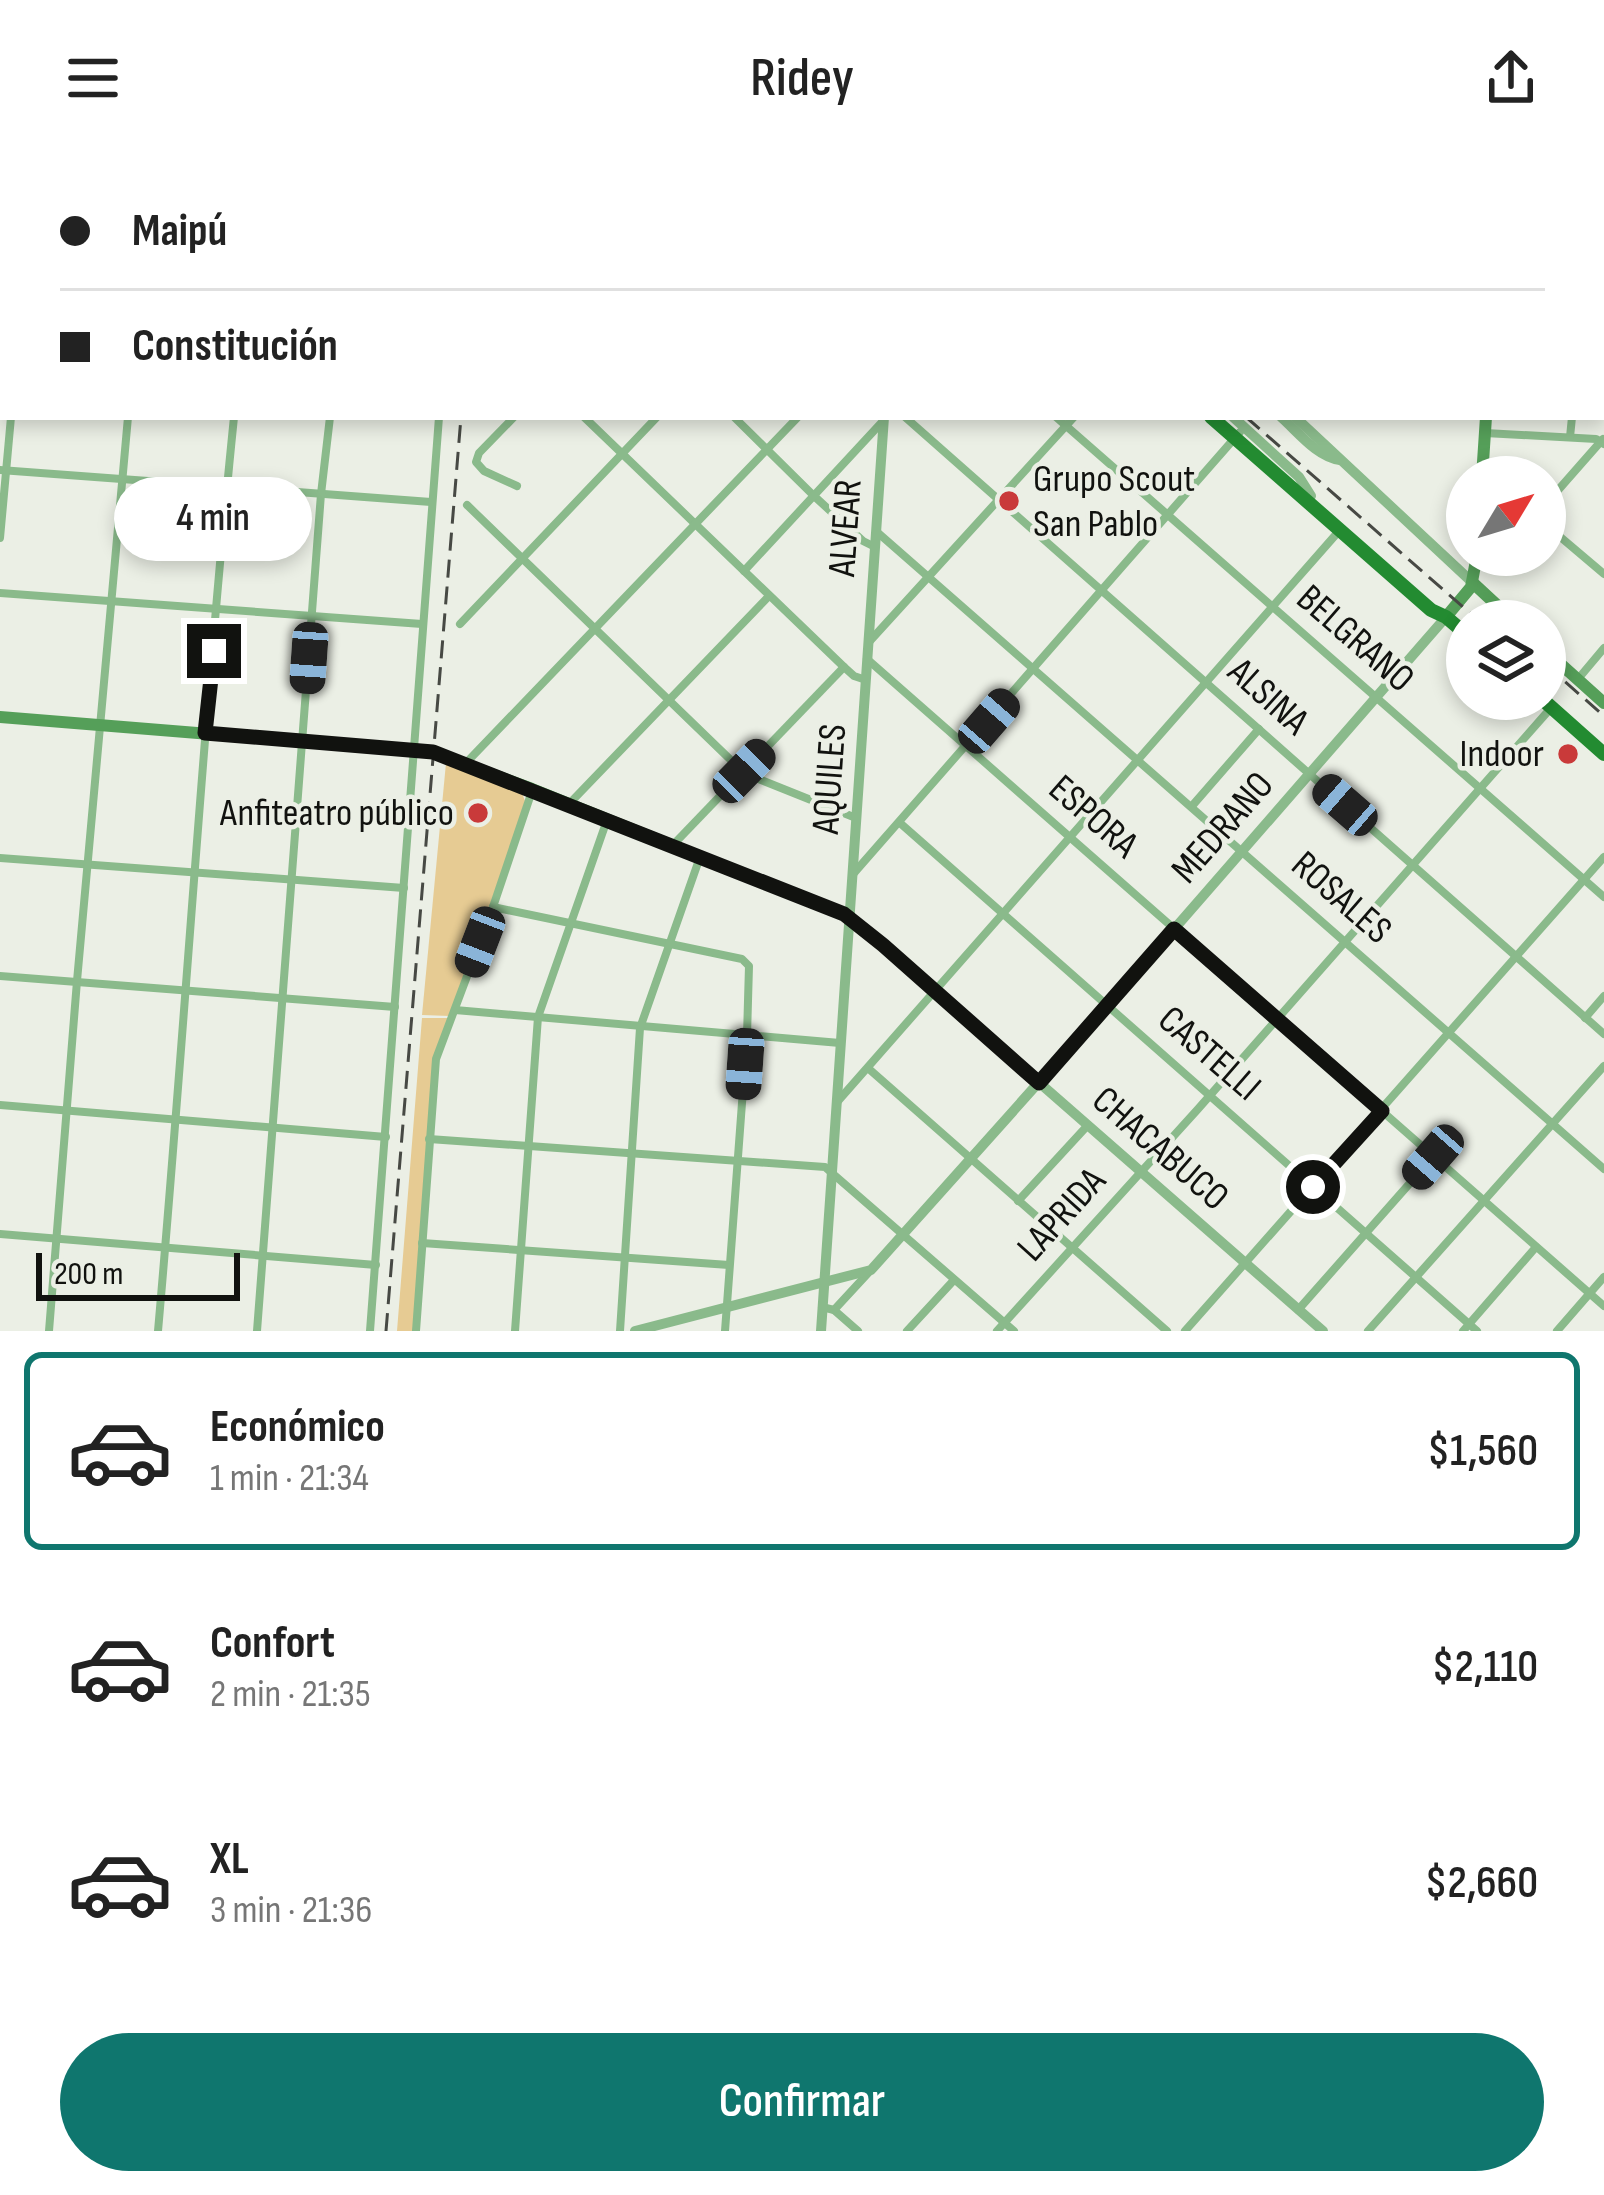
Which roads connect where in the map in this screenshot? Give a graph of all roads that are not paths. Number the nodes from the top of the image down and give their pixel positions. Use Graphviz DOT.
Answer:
graph roads {
  1 [pos="11,420"];
  2 [pos="128,420"];
  3 [pos="234,420"];
  4 [pos="330,420"];
  5 [pos="439,420"];
  6 [pos="511,420"];
  7 [pos="587,420"];
  8 [pos="655,420"];
  9 [pos="737,420"];
  10 [pos="795,420"];
  11 [pos="882,420"];
  12 [pos="884,420"];
  13 [pos="908,420"];
  14 [pos="1060,420"];
  15 [pos="1072,420"];
  16 [pos="1284,420"];
  17 [pos="1298,420"];
  18 [pos="1486,420"];
  19 [pos="1572,420"];
  20 [pos="1067,426"];
  21 [pos="1236,429"];
  22 [pos="1485,433"];
  23 [pos="1570,437"];
  24 [pos="1603,441"];
  25 [pos="767,449"];
  26 [pos="622,454"];
  27 [pos="1483,456"];
  28 [pos="1342,460"];
  29 [pos="4,470"];
  30 [pos="123,480"];
  31 [pos="1566,482"];
  32 [pos="227,487"];
  33 [pos="517,487"];
  34 [pos="322,494"];
  35 [pos="813,495"];
  36 [pos="1312,496"];
  37 [pos="999,501"];
  38 [pos="431,502"];
  39 [pos="467,505"];
  40 [pos="1168,515"];
  41 [pos="695,524"];
  42 [pos="1340,530"];
  43 [pos="876,531"];
  44 [pos="0,538"];
  45 [pos="1566,542"];
  46 [pos="875,547"];
  47 [pos="522,558"];
  48 [pos="744,571"];
  49 [pos="1604,574"];
  50 [pos="1474,576"];
  51 [pos="929,577"];
  52 [pos="1473,583"];
  53 [pos="1102,591"];
  54 [pos="0,593"];
  55 [pos="769,596"];
  56 [pos="1460,600"];
  57 [pos="1491,600"];
  58 [pos="110,601"];
  59 [pos="1273,607"];
  60 [pos="218,610"];
  61 [pos="312,617"];
  62 [pos="1446,617"];
  63 [pos="422,624"];
  64 [pos="460,624"];
  65 [pos="595,630"];
  66 [pos="868,644"];
  67 [pos="1604,648"];
  68 [pos="867,659"];
  69 [pos="844,668"];
  70 [pos="1034,669"];
  71 [pos="1566,669"];
  72 [pos="866,680"];
  73 [pos="1578,680"];
  74 [pos="1208,683"];
  75 [pos="1376,698"];
  76 [pos="669,700"];
  77 [pos="1604,703"];
  78 [pos="0,717"];
  79 [pos="1533,720"];
  80 [pos="1565,720"];
  81 [pos="100,724"];
  82 [pos="1258,729"];
  83 [pos="205,733"];
  84 [pos="304,741"];
  85 [pos="967,746"];
  86 [pos="416,750"];
  87 [pos="1604,754"];
  88 [pos="1139,761"];
  89 [pos="465,764"];
  90 [pos="744,771"];
  91 [pos="1310,775"];
  92 [pos="1482,788"];
  93 [pos="532,789"];
  94 [pos="569,804"];
  95 [pos="1192,806"];
  96 [pos="857,819"];
  97 [pos="608,820"];
  98 [pos="900,823"];
  99 [pos="1072,838"];
  100 [pos="672,846"];
  101 [pos="1243,851"];
  102 [pos="700,857"];
  103 [pos="1604,857"];
  104 [pos="0,858"];
  105 [pos="88,865"];
  106 [pos="1414,865"];
  107 [pos="196,872"];
  108 [pos="853,874"];
  109 [pos="292,879"];
  110 [pos="1584,880"];
  111 [pos="404,888"];
  112 [pos="1604,897"];
  113 [pos="493,907"];
  114 [pos="1004,915"];
  115 [pos="850,917"];
  116 [pos="571,923"];
  117 [pos="1174,929"];
  118 [pos="1346,942"];
  119 [pos="670,944"];
  120 [pos="1516,956"];
  121 [pos="0,976"];
  122 [pos="77,981"];
  123 [pos="186,989"];
  124 [pos="937,992"];
  125 [pos="1604,996"];
  126 [pos="283,997"];
  127 [pos="1108,1005"];
  128 [pos="395,1007"];
  129 [pos="454,1010"];
  130 [pos="538,1018"];
  131 [pos="1586,1018"];
  132 [pos="1278,1019"];
  133 [pos="640,1028"];
  134 [pos="1450,1033"];
  135 [pos="1604,1034"];
  136 [pos="747,1036"];
  137 [pos="842,1043"];
  138 [pos="1604,1066"];
  139 [pos="869,1069"];
  140 [pos="1039,1083"];
  141 [pos="1210,1095"];
  142 [pos="838,1101"];
  143 [pos="0,1105"];
  144 [pos="67,1111"];
  145 [pos="1382,1111"];
  146 [pos="176,1119"];
  147 [pos="1552,1124"];
  148 [pos="1088,1125"];
  149 [pos="273,1128"];
  150 [pos="386,1137"];
  151 [pos="428,1139"];
  152 [pos="529,1147"];
  153 [pos="631,1154"];
  154 [pos="1433,1157"];
  155 [pos="971,1158"];
  156 [pos="737,1161"];
  157 [pos="1604,1169"];
  158 [pos="832,1171"];
  159 [pos="1142,1172"];
  160 [pos="1313,1187"];
  161 [pos="1018,1201"];
  162 [pos="1484,1201"];
  163 [pos="1365,1233"];
  164 [pos="0,1234"];
  165 [pos="904,1234"];
  166 [pos="57,1238"];
  167 [pos="422,1243"];
  168 [pos="166,1246"];
  169 [pos="1536,1247"];
  170 [pos="1072,1248"];
  171 [pos="521,1250"];
  172 [pos="263,1255"];
  173 [pos="623,1257"];
  174 [pos="729,1264"];
  175 [pos="1247,1264"];
  176 [pos="376,1265"];
  177 [pos="871,1270"];
  178 [pos="1604,1277"];
  179 [pos="1416,1278"];
  180 [pos="954,1280"];
  181 [pos="824,1283"];
  182 [pos="1589,1293"];
  183 [pos="1604,1306"];
  184 [pos="728,1308"];
  185 [pos="828,1308"];
  186 [pos="1298,1310"];
  187 [pos="1001,1327"];
  188 [pos="1469,1329"];
  189 [pos="50,1331"];
  190 [pos="158,1331"];
  191 [pos="257,1331"];
  192 [pos="370,1331"];
  193 [pos="416,1331"];
  194 [pos="515,1331"];
  195 [pos="620,1331"];
  196 [pos="634,1331"];
  197 [pos="725,1331"];
  198 [pos="821,1331"];
  199 [pos="858,1331"];
  200 [pos="907,1331"];
  201 [pos="1014,1331"];
  202 [pos="1166,1331"];
  203 [pos="1185,1331"];
  204 [pos="1323,1331"];
  205 [pos="1368,1331"];
  206 [pos="1557,1331"];
  1 -- 29 [label="street"];
  2 -- 30 [label="street"];
  3 -- 32 [label="street"];
  4 -- 34 [label="street"];
  5 -- 38 [label="street"];
  6 -- 33 [label="street"];
  7 -- 26 [label="street"];
  8 -- 26 [label="street"];
  9 -- 25 [label="street"];
  10 -- 25 [label="street"];
  11 -- 35 [label="street"];
  12 -- 43 [label="street, ALVEAR"];
  13 -- 37 [label="street, ALSINA"];
  14 -- 20 [label="street, BELGRANO"];
  15 -- 20 [label="street"];
  16 -- 28 [label="street"];
  17 -- 28 [label="street"];
  18 -- 22 [label="main road"];
  19 -- 23 [label="street"];
  20 -- 37 [label="street"];
  20 -- 40 [label="street, BELGRANO"];
  21 -- 36 [label="main road"];
  21 -- 36 [label="street"];
  21 -- 40 [label="street"];
  21 -- 42 [label="main road"];
  22 -- 23 [label="street"];
  22 -- 27 [label="main road"];
  23 -- 24 [label="street"];
  24 -- 31 [label="street"];
  25 -- 35 [label="street"];
  25 -- 41 [label="street"];
  26 -- 41 [label="street"];
  26 -- 47 [label="street"];
  28 -- 52 [label="street"];
  29 -- 30 [label="street"];
  29 -- 44 [label="street"];
  30 -- 32 [label="street"];
  30 -- 58 [label="street"];
  32 -- 34 [label="street"];
  32 -- 60 [label="street"];
  34 -- 38 [label="street"];
  34 -- 61 [label="street"];
  35 -- 46 [label="street"];
  35 -- 48 [label="street"];
  36 -- 62 [label="main road"];
  37 -- 51 [label="street"];
  37 -- 53 [label="street, ALSINA"];
  38 -- 63 [label="street"];
  39 -- 47 [label="street"];
  40 -- 53 [label="street"];
  40 -- 59 [label="street, BELGRANO"];
  41 -- 48 [label="street"];
  41 -- 65 [label="street"];
  42 -- 59 [label="street"];
  42 -- 62 [label="main road"];
  43 -- 46 [label="street, ALVEAR"];
  43 -- 51 [label="street, ROSALES"];
  45 -- 49 [label="street"];
  46 -- 66 [label="street, ALVEAR"];
  47 -- 64 [label="street"];
  47 -- 65 [label="street"];
  48 -- 55 [label="street"];
  50 -- 52 [label="main road"];
  51 -- 66 [label="street"];
  51 -- 70 [label="street, ROSALES"];
  52 -- 56 [label="main road, MEDRANO"];
  52 -- 57 [label="main road"];
  53 -- 70 [label="street"];
  53 -- 74 [label="street, ALSINA"];
  54 -- 58 [label="street"];
  55 -- 69 [label="street"];
  55 -- 76 [label="street"];
  58 -- 60 [label="street"];
  58 -- 81 [label="street"];
  59 -- 74 [label="street"];
  59 -- 75 [label="street, BELGRANO"];
  60 -- 61 [label="street"];
  60 -- 83 [label="street"];
  61 -- 63 [label="street"];
  61 -- 84 [label="street"];
  62 -- 75 [label="street, MEDRANO"];
  63 -- 86 [label="street"];
  65 -- 76 [label="street"];
  65 -- 89 [label="street"];
  66 -- 68 [label="street, AQUILES"];
  67 -- 73 [label="street"];
  68 -- 72 [label="street, AQUILES"];
  68 -- 85 [label="street, ESPORA"];
  69 -- 72 [label="street"];
  69 -- 90 [label="street"];
  70 -- 85 [label="street"];
  70 -- 88 [label="street, ROSALES"];
  71 -- 73 [label="main road"];
  72 -- 96 [label="street, AQUILES"];
  73 -- 77 [label="main road"];
  74 -- 82 [label="street, ALSINA"];
  74 -- 88 [label="street"];
  75 -- 91 [label="street, MEDRANO"];
  75 -- 92 [label="street, BELGRANO"];
  76 -- 90 [label="street"];
  76 -- 94 [label="street"];
  78 -- 81 [label="main road"];
  79 -- 92 [label="street, LAPRIDA"];
  80 -- 87 [label="main road"];
  81 -- 83 [label="main road"];
  81 -- 105 [label="street"];
  82 -- 91 [label="street, ALSINA"];
  82 -- 95 [label="street"];
  83 -- 84 [label="main road"];
  83 -- 107 [label="street"];
  84 -- 86 [label="main road"];
  84 -- 109 [label="street"];
  85 -- 98 [label="street"];
  85 -- 99 [label="street, ESPORA"];
  86 -- 89 [label="main road"];
  86 -- 111 [label="street"];
  88 -- 95 [label="street, ROSALES"];
  88 -- 99 [label="street"];
  89 -- 93 [label="main road"];
  90 -- 96 [label="street"];
  90 -- 100 [label="street"];
  91 -- 101 [label="street, MEDRANO"];
  91 -- 106 [label="street, ALSINA"];
  92 -- 106 [label="street, LAPRIDA"];
  92 -- 110 [label="street, BELGRANO"];
  93 -- 94 [label="main road"];
  93 -- 113 [label="street"];
  94 -- 97 [label="main road"];
  95 -- 101 [label="street, ROSALES"];
  96 -- 108 [label="street, AQUILES"];
  97 -- 100 [label="main road"];
  97 -- 116 [label="street"];
  98 -- 108 [label="street"];
  98 -- 114 [label="street, CASTELLI"];
  99 -- 114 [label="street"];
  99 -- 117 [label="street, ESPORA"];
  100 -- 102 [label="main road"];
  101 -- 117 [label="street, MEDRANO"];
  101 -- 118 [label="street, ROSALES"];
  102 -- 115 [label="main road"];
  102 -- 119 [label="street"];
  103 -- 110 [label="street"];
  104 -- 105 [label="street"];
  105 -- 107 [label="street"];
  105 -- 122 [label="street"];
  106 -- 118 [label="street, LAPRIDA"];
  106 -- 120 [label="street, ALSINA"];
  107 -- 109 [label="street"];
  107 -- 123 [label="street"];
  108 -- 115 [label="street, AQUILES"];
  109 -- 111 [label="street"];
  109 -- 126 [label="street"];
  110 -- 112 [label="street, BELGRANO"];
  110 -- 120 [label="street"];
  111 -- 128 [label="street"];
  113 -- 116 [label="street"];
  113 -- 129 [label="street"];
  114 -- 124 [label="street"];
  114 -- 127 [label="street, CASTELLI"];
  115 -- 124 [label="street, CHACABUCO"];
  115 -- 137 [label="street, AQUILES"];
  116 -- 119 [label="street"];
  116 -- 130 [label="street"];
  117 -- 127 [label="street, MEDRANO"];
  117 -- 132 [label="street, ESPORA"];
  118 -- 132 [label="street, LAPRIDA"];
  118 -- 134 [label="street, ROSALES"];
  119 -- 133 [label="street"];
  119 -- 136 [label="street"];
  120 -- 131 [label="street, ALSINA"];
  120 -- 134 [label="street"];
  121 -- 122 [label="street"];
  122 -- 123 [label="street"];
  122 -- 144 [label="street"];
  123 -- 126 [label="street"];
  123 -- 146 [label="street"];
  124 -- 139 [label="street"];
  124 -- 140 [label="street, CHACABUCO"];
  125 -- 131 [label="street"];
  126 -- 128 [label="street"];
  126 -- 149 [label="street"];
  127 -- 140 [label="street, MEDRANO"];
  127 -- 141 [label="street, CASTELLI"];
  128 -- 150 [label="street"];
  129 -- 130 [label="street"];
  129 -- 151 [label="street"];
  130 -- 133 [label="street"];
  130 -- 152 [label="street"];
  131 -- 135 [label="street, ALSINA"];
  132 -- 141 [label="street, LAPRIDA"];
  132 -- 145 [label="street, ESPORA"];
  133 -- 136 [label="street"];
  133 -- 153 [label="street"];
  134 -- 145 [label="street"];
  134 -- 147 [label="street, ROSALES"];
  136 -- 137 [label="street"];
  136 -- 156 [label="street"];
  137 -- 142 [label="street, AQUILES"];
  138 -- 147 [label="street"];
  139 -- 142 [label="street"];
  139 -- 155 [label="street"];
  140 -- 148 [label="street, CHACABUCO"];
  140 -- 155 [label="street, MEDRANO"];
  141 -- 159 [label="street, LAPRIDA"];
  141 -- 160 [label="street, CASTELLI"];
  142 -- 158 [label="street, AQUILES"];
  143 -- 144 [label="street"];
  144 -- 146 [label="street"];
  144 -- 166 [label="street"];
  145 -- 154 [label="street, ESPORA"];
  145 -- 160 [label="street"];
  146 -- 149 [label="street"];
  146 -- 168 [label="street"];
  147 -- 157 [label="street, ROSALES"];
  147 -- 162 [label="street"];
  148 -- 159 [label="street, CHACABUCO"];
  148 -- 161 [label="street"];
  149 -- 150 [label="street"];
  149 -- 172 [label="street"];
  150 -- 176 [label="street"];
  151 -- 152 [label="street"];
  151 -- 167 [label="street"];
  152 -- 153 [label="street"];
  152 -- 171 [label="street"];
  153 -- 156 [label="street"];
  153 -- 173 [label="street"];
  154 -- 162 [label="street, ESPORA"];
  154 -- 163 [label="street"];
  155 -- 161 [label="street"];
  155 -- 165 [label="street, MEDRANO"];
  156 -- 158 [label="street"];
  156 -- 174 [label="street"];
  158 -- 165 [label="street"];
  158 -- 181 [label="street, AQUILES"];
  159 -- 170 [label="street, LAPRIDA"];
  159 -- 175 [label="street, CHACABUCO"];
  160 -- 163 [label="street, CASTELLI"];
  160 -- 175 [label="street"];
  161 -- 170 [label="street"];
  162 -- 169 [label="street, ESPORA"];
  162 -- 179 [label="street"];
  163 -- 179 [label="street, CASTELLI"];
  163 -- 186 [label="street"];
  164 -- 166 [label="street"];
  165 -- 177 [label="street, MEDRANO"];
  165 -- 180 [label="street"];
  166 -- 168 [label="street"];
  166 -- 189 [label="street"];
  167 -- 171 [label="street"];
  167 -- 193 [label="street"];
  168 -- 172 [label="street"];
  168 -- 190 [label="street"];
  169 -- 182 [label="street, ESPORA"];
  169 -- 188 [label="street"];
  170 -- 187 [label="street, LAPRIDA"];
  170 -- 202 [label="street"];
  171 -- 173 [label="street"];
  171 -- 194 [label="street"];
  172 -- 176 [label="street"];
  172 -- 191 [label="street"];
  173 -- 174 [label="street"];
  173 -- 195 [label="street"];
  174 -- 184 [label="street"];
  175 -- 186 [label="street, CHACABUCO"];
  175 -- 203 [label="street"];
  176 -- 192 [label="street"];
  177 -- 181 [label="street"];
  177 -- 185 [label="street, MEDRANO"];
  178 -- 182 [label="street"];
  179 -- 188 [label="street, CASTELLI"];
  179 -- 205 [label="street"];
  180 -- 187 [label="street"];
  180 -- 200 [label="street"];
  181 -- 184 [label="street"];
  181 -- 185 [label="street, AQUILES"];
  182 -- 183 [label="street, ESPORA"];
  182 -- 206 [label="street"];
  184 -- 196 [label="street"];
  184 -- 197 [label="street"];
  185 -- 198 [label="street, AQUILES"];
  185 -- 199 [label="street"];
  186 -- 204 [label="street, CHACABUCO"];
  187 -- 201 [label="street"];
}
